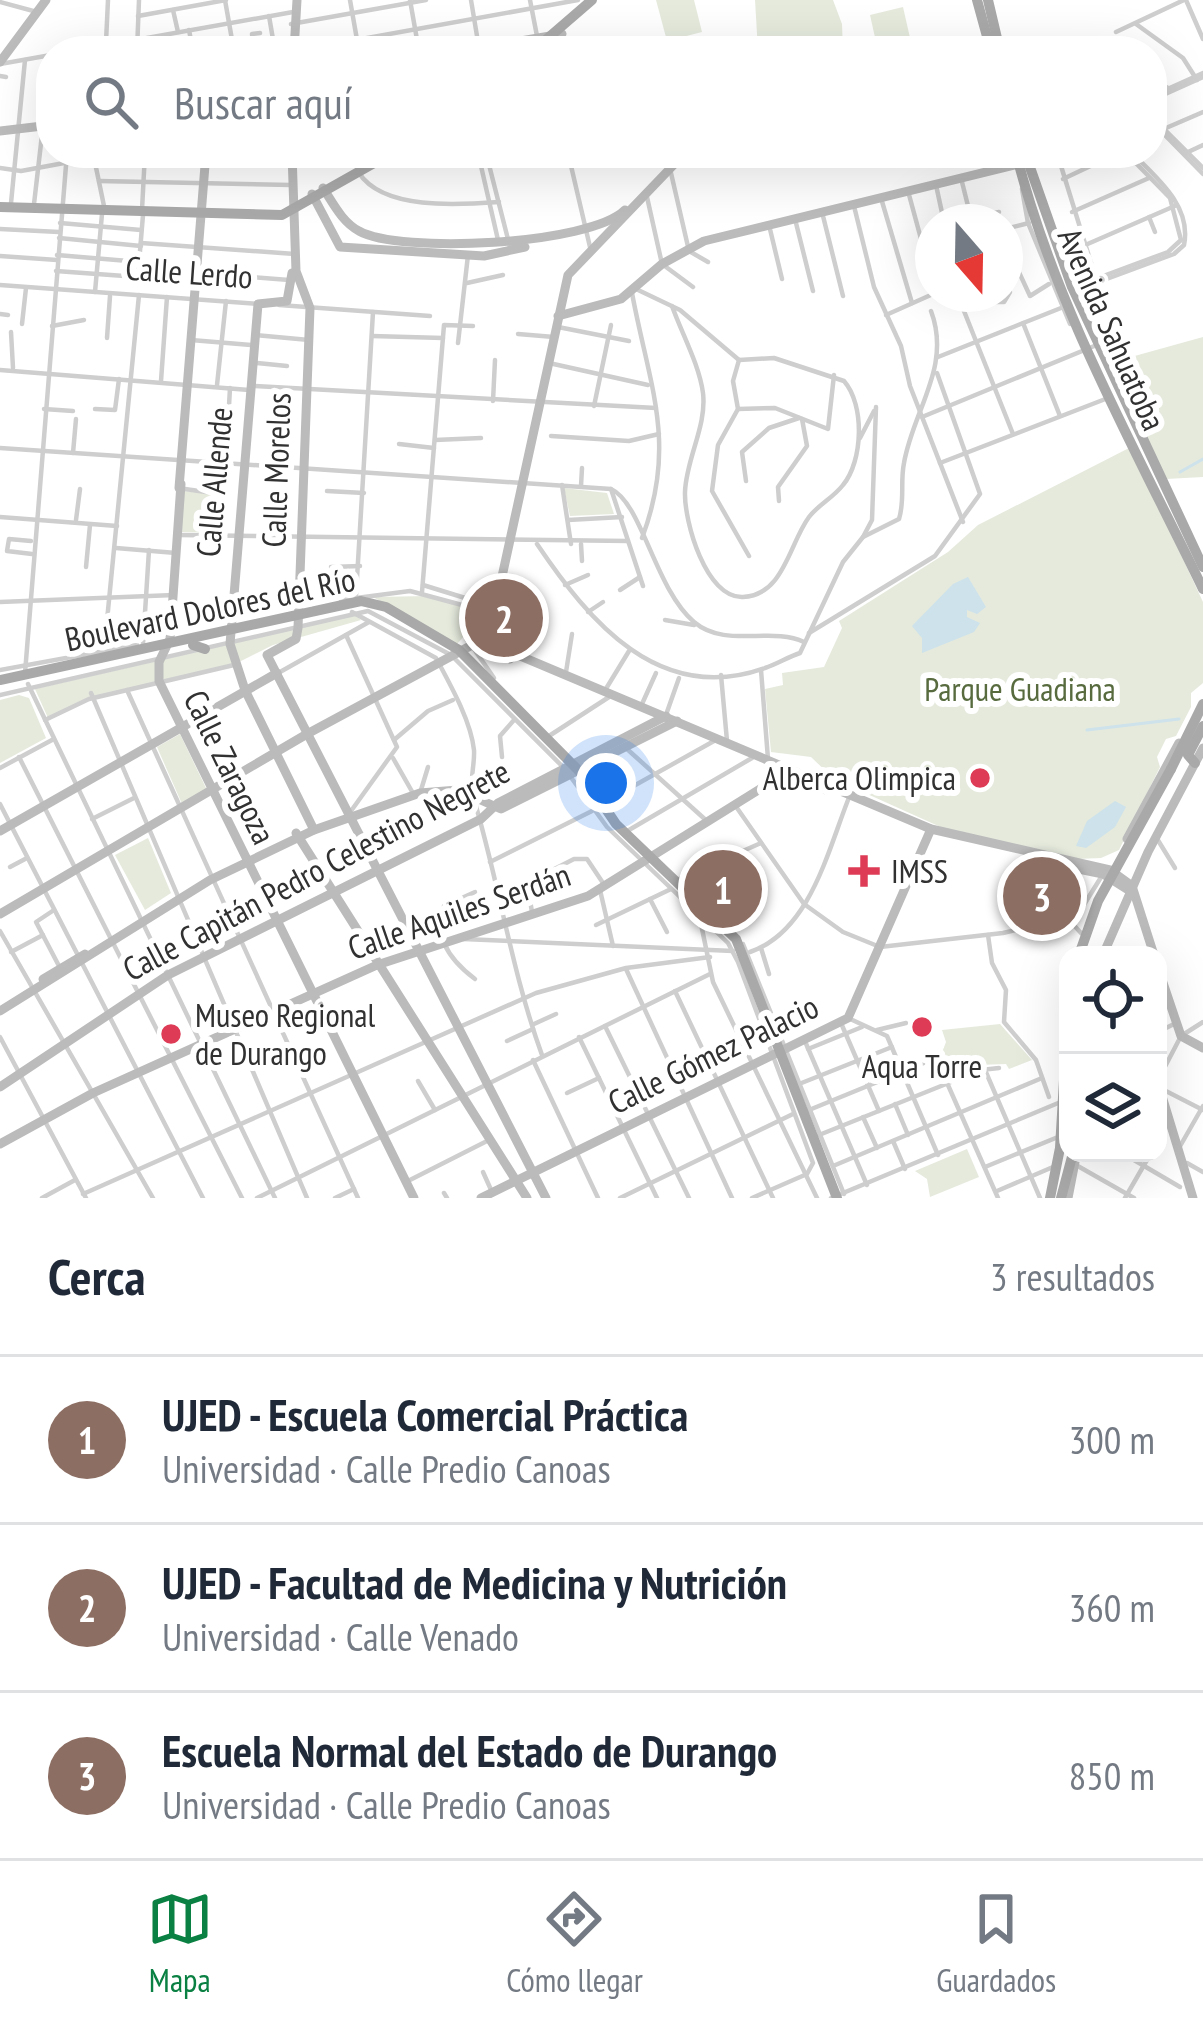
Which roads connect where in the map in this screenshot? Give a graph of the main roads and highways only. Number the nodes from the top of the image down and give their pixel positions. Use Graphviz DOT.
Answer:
graph roads {
  1 [pos="977,0"];
  2 [pos="988,0"];
  3 [pos="595,1"];
  4 [pos="555,36"];
  5 [pos="990,36"];
  6 [pos="993,36"];
  7 [pos="358,168"];
  8 [pos="366,168"];
  9 [pos="1023,168"];
  10 [pos="1026,168"];
  11 [pos="319,193"];
  12 [pos="4,205"];
  13 [pos="291,212"];
  14 [pos="202,213"];
  15 [pos="60,214"];
  16 [pos="1031,222"];
  17 [pos="1053,243"];
  18 [pos="1072,307"];
  19 [pos="1177,523"];
  20 [pos="1203,568"];
  21 [pos="1203,589"];
  22 [pos="230,636"];
  23 [pos="199,642"];
  24 [pos="142,644"];
  25 [pos="165,647"];
  26 [pos="110,654"];
  27 [pos="26,676"];
  28 [pos="0,683"];
  29 [pos="1203,704"];
  30 [pos="1200,721"];
  31 [pos="1201,761"];
  32 [pos="573,769"];
  33 [pos="650,860"];
  34 [pos="1082,946"];
  35 [pos="741,951"];
  36 [pos="816,1149"];
  37 [pos="1063,1162"];
  38 [pos="1067,1162"];
  39 [pos="832,1163"];
  40 [pos="837,1197"];
  41 [pos="1045,1198"];
  42 [pos="1065,1198"];
  1 -- 5 [label="main road"];
  2 -- 6 [label="main road"];
  3 -- 4 [label="main road"];
  7 -- 11 [label="main road"];
  8 -- 11 [label="main road"];
  9 -- 16 [label="main road, Avenida Sahuatoba"];
  10 -- 17 [label="main road, Avenida Sahuatoba"];
  11 -- 13 [label="main road"];
  12 -- 15 [label="main road"];
  12 -- 15 [label="main road"];
  13 -- 14 [label="main road"];
  13 -- 14 [label="main road"];
  14 -- 15 [label="main road"];
  16 -- 17 [label="main road"];
  16 -- 18 [label="main road, Avenida Sahuatoba"];
  17 -- 18 [label="main road, Avenida Sahuatoba"];
  18 -- 19 [label="main road, Avenida Sahuatoba"];
  19 -- 20 [label="main road, Avenida Sahuatoba"];
  19 -- 21 [label="main road, Avenida Sahuatoba"];
  22 -- 23 [label="main road, Boulevard Dolores del Río"];
  22 -- 23 [label="main road, Boulevard Dolores del Río"];
  22 -- 32 [label="main road, Boulevard Dolores del Río"];
  23 -- 25 [label="main road, Boulevard Dolores del Río"];
  23 -- 25 [label="main road, Boulevard Dolores del Río"];
  24 -- 26 [label="main road"];
  25 -- 26 [label="main road, Boulevard Dolores del Río"];
  25 -- 27 [label="main road, Boulevard Dolores del Río"];
  26 -- 27 [label="main road, Boulevard Dolores del Río"];
  27 -- 28 [label="main road, Boulevard Dolores del Río"];
  29 -- 30 [label="main road"];
  30 -- 31 [label="main road"];
  30 -- 34 [label="main road, bridge"];
  32 -- 33 [label="main road, Boulevard Dolores del Río"];
  32 -- 33 [label="main road, Boulevard Dolores del Río"];
  33 -- 35 [label="main road, Boulevard Dolores del Río"];
  33 -- 35 [label="main road, Boulevard Dolores del Río"];
  35 -- 36 [label="main road, Boulevard Dolores del Río"];
  36 -- 39 [label="main road"];
  36 -- 40 [label="main road, Boulevard Dolores del Río"];
  37 -- 41 [label="main road"];
  38 -- 42 [label="main road"];
}
